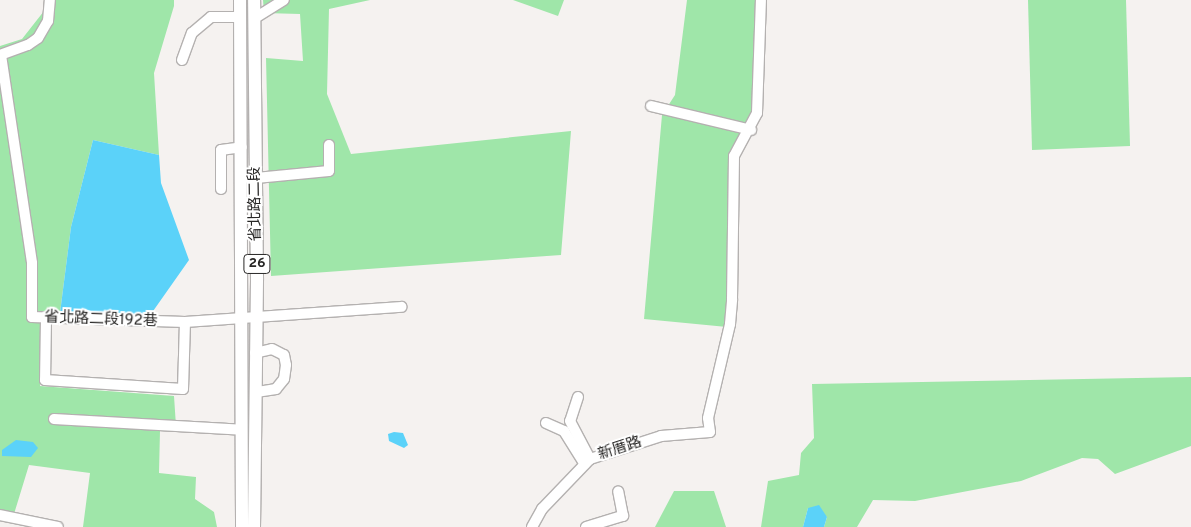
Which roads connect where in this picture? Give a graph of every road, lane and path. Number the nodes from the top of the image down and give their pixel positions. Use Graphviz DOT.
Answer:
graph roads {
  1 [pos="50,0"];
  2 [pos="240,0"];
  3 [pos="254,0"];
  4 [pos="284,0"];
  5 [pos="761,0"];
  6 [pos="240,17"];
  7 [pos="255,18"];
  8 [pos="1,55"];
  9 [pos="182,60"];
  10 [pos="651,106"];
  11 [pos="751,130"];
  12 [pos="329,145"];
  13 [pos="242,147"];
  14 [pos="256,178"];
  15 [pos="221,189"];
  16 [pos="400,307"];
  17 [pos="256,318"];
  18 [pos="46,319"];
  19 [pos="241,319"];
  20 [pos="186,322"];
  21 [pos="256,353"];
  22 [pos="256,392"];
  23 [pos="578,397"];
  24 [pos="54,419"];
  25 [pos="546,423"];
  26 [pos="242,430"];
  27 [pos="587,461"];
  28 [pos="618,491"];
  29 [pos="0,515"];
  30 [pos="58,527"];
  31 [pos="242,527"];
  32 [pos="254,527"];
  33 [pos="532,527"];
  34 [pos="586,527"];
  1 -- 8 [label="street"];
  2 -- 6 [label="main road, 省北路二段 / 26"];
  3 -- 7 [label="main road, 省北路二段 / 26"];
  4 -- 7 [label="street"];
  5 -- 11 [label="street"];
  6 -- 9 [label="street"];
  6 -- 13 [label="main road, 省北路二段 / 26"];
  7 -- 14 [label="main road, 省北路二段 / 26"];
  8 -- 18 [label="street, 省北路二段192巷"];
  10 -- 11 [label="street"];
  11 -- 27 [label="street, 新厝路"];
  12 -- 14 [label="street"];
  13 -- 15 [label="street"];
  13 -- 19 [label="main road, 省北路二段 / 26"];
  14 -- 17 [label="main road, 省北路二段 / 26"];
  16 -- 17 [label="street, 省北路二段192巷"];
  17 -- 19 [label="street, 省北路二段192巷"];
  17 -- 21 [label="main road, 省北路二段 / 26"];
  18 -- 20 [label="street, 省北路二段192巷"];
  18 -- 20 [label="street"];
  19 -- 20 [label="street, 省北路二段192巷"];
  19 -- 26 [label="main road, 省北路二段 / 26"];
  21 -- 22 [label="main road, 省北路二段 / 26"];
  21 -- 22 [label="street"];
  22 -- 32 [label="main road, 省北路二段 / 26"];
  23 -- 27 [label="street"];
  24 -- 26 [label="street"];
  25 -- 27 [label="street"];
  26 -- 31 [label="main road, 省北路二段 / 26"];
  27 -- 33 [label="street, 新厝路"];
  28 -- 34 [label="street"];
  29 -- 30 [label="street"];
}
